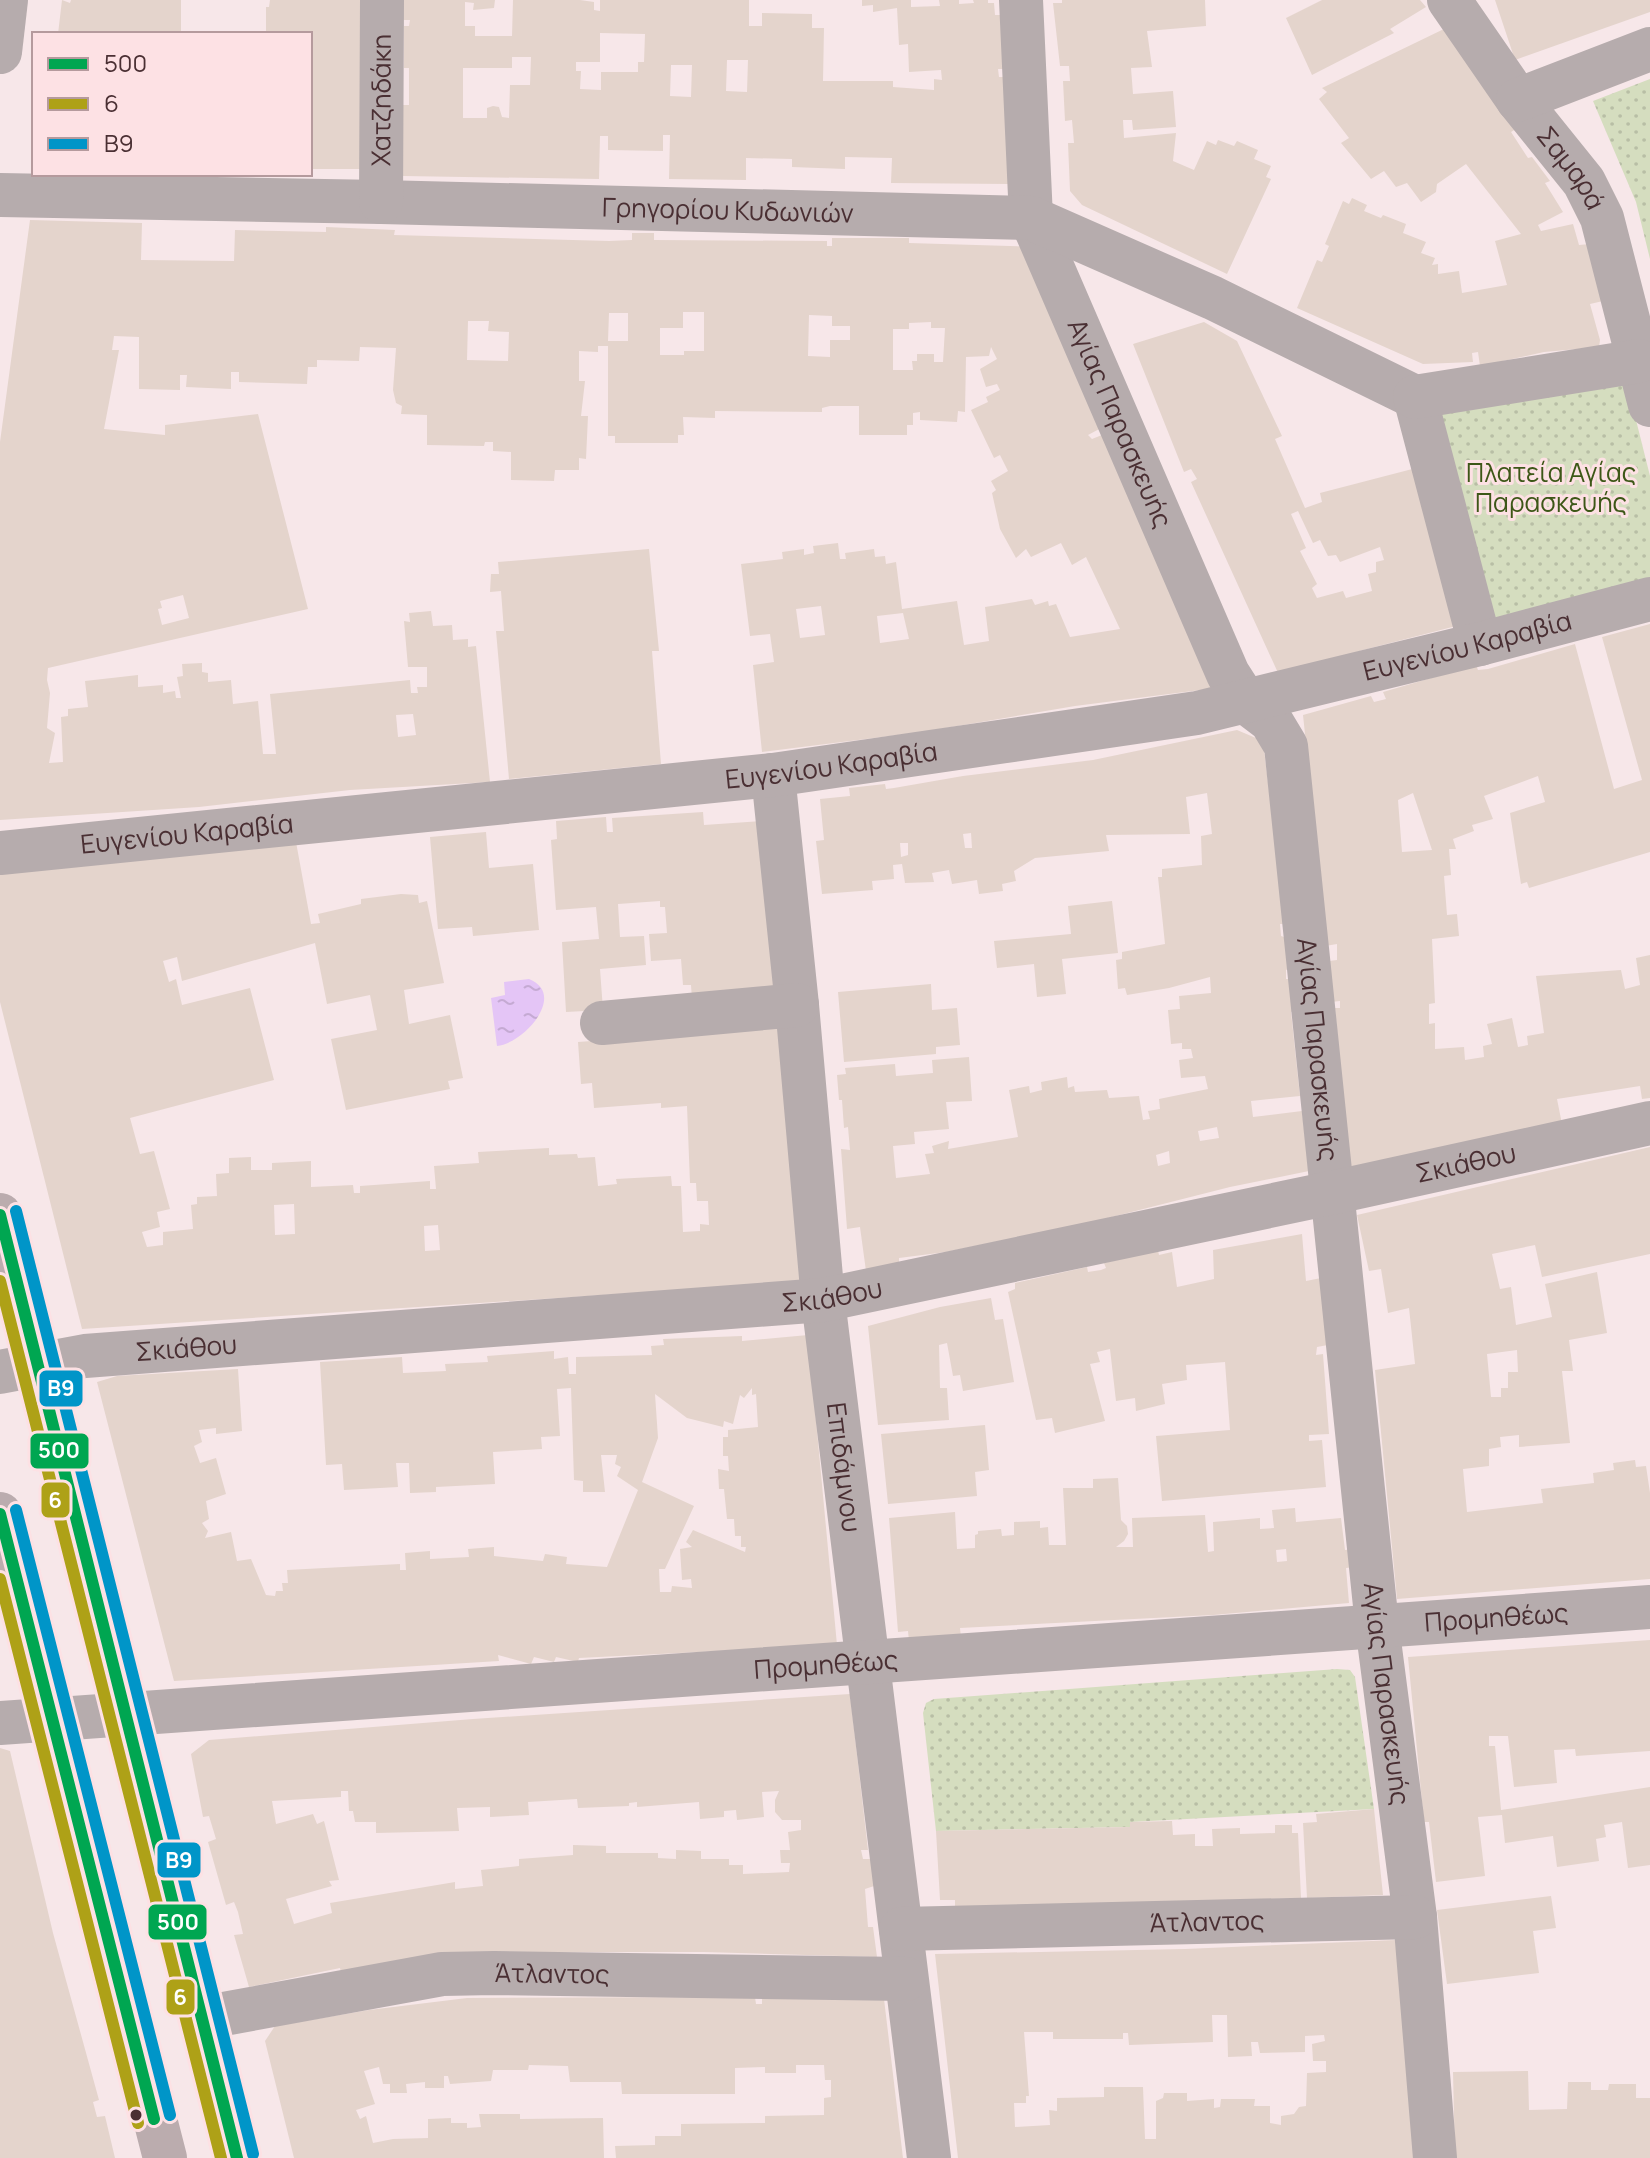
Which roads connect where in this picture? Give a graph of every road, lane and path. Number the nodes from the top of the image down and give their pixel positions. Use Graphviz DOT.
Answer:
graph roads {
  1 [pos="6,0"];
  2 [pos="382,0"];
  3 [pos="1021,0"];
  4 [pos="1449,0"];
  5 [pos="1650,49"];
  6 [pos="0,52"];
  7 [pos="1518,100"];
  8 [pos="0,195"];
  9 [pos="381,202"];
  10 [pos="1031,218"];
  11 [pos="1639,361"];
  12 [pos="1415,397"];
  13 [pos="1650,405"];
  14 [pos="1650,599"];
  15 [pos="1480,644"];
  16 [pos="1246,702"];
  17 [pos="773,775"];
  18 [pos="0,853"];
  19 [pos="797,1005"];
  20 [pos="602,1023"];
  21 [pos="1650,1123"];
  22 [pos="1331,1193"];
  23 [pos="0,1215"];
  24 [pos="823,1300"];
  25 [pos="19,1368"];
  26 [pos="0,1514"];
  27 [pos="1650,1607"];
  28 [pos="1377,1625"];
  29 [pos="866,1661"];
  30 [pos="125,1713"];
  31 [pos="50,1718"];
  32 [pos="0,1723"];
  33 [pos="1415,1917"];
  34 [pos="901,1929"];
  35 [pos="906,1979"];
  36 [pos="202,2018"];
  37 [pos="165,2158"];
  38 [pos="237,2158"];
  39 [pos="929,2158"];
  40 [pos="1435,2158"];
  1 -- 6 [label="street"];
  2 -- 9 [label="street, Χατζηδάκη"];
  3 -- 10 [label="street, Αγίας Παρασκευής"];
  4 -- 7 [label="street, Σαμαρά"];
  5 -- 7 [label="street"];
  7 -- 11 [label="street, Σαμαρά"];
  8 -- 9 [label="street, Γρηγορίου Κυδωνιών"];
  9 -- 10 [label="street, Γρηγορίου Κυδωνιών"];
  10 -- 12 [label="street, Γρηγορίου Κυδωνιών"];
  10 -- 16 [label="street, Αγίας Παρασκευής"];
  11 -- 12 [label="street"];
  11 -- 13 [label="street, Σαμαρά"];
  12 -- 15 [label="street"];
  14 -- 15 [label="street, Ευγενίου Καραβία"];
  15 -- 16 [label="street, Ευγενίου Καραβία"];
  16 -- 17 [label="street, Ευγενίου Καραβία"];
  16 -- 22 [label="street, Αγίας Παρασκευής"];
  17 -- 18 [label="street, Ευγενίου Καραβία"];
  17 -- 19 [label="street, Επιδάμνου"];
  19 -- 20 [label="street"];
  19 -- 24 [label="street, Επιδάμνου"];
  21 -- 22 [label="street, Σκιάθου"];
  22 -- 24 [label="street, Σκιάθου"];
  22 -- 28 [label="street, Αγίας Παρασκευής"];
  23 -- 25 [label="main road"];
  24 -- 25 [label="street, Σκιάθου"];
  24 -- 29 [label="street, Επιδάμνου"];
  25 -- 30 [label="main road"];
  26 -- 31 [label="main road"];
  27 -- 28 [label="street, Προμηθέως"];
  28 -- 29 [label="street, Προμηθέως"];
  28 -- 33 [label="street, Αγίας Παρασκευής"];
  29 -- 30 [label="street, Προμηθέως"];
  29 -- 34 [label="street, Επιδάμνου"];
  30 -- 31 [label="street, Προμηθέως"];
  30 -- 36 [label="main road"];
  31 -- 32 [label="street, Προμηθέως"];
  31 -- 37 [label="main road"];
  33 -- 34 [label="street, Άτλαντος"];
  33 -- 40 [label="street, Αγίας Παρασκευής"];
  34 -- 35 [label="street, Επιδάμνου"];
  35 -- 36 [label="street, Άτλαντος"];
  35 -- 39 [label="street, Επιδάμνου"];
  36 -- 38 [label="main road"];
}
